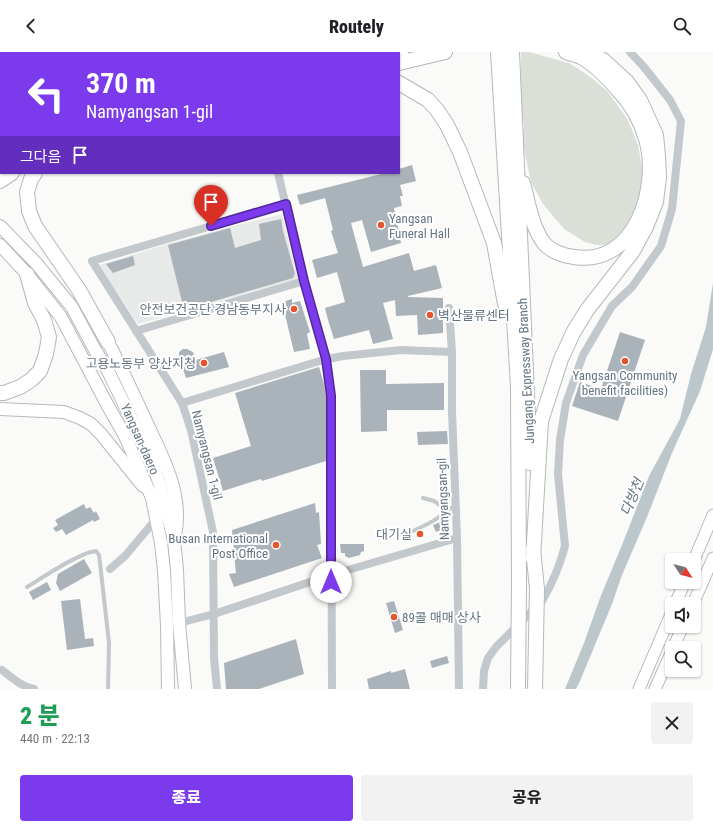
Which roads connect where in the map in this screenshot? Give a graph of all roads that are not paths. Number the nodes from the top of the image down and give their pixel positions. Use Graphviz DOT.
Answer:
graph roads {
  1 [pos="445,52"];
  2 [pos="566,52"];
  3 [pos="589,52"];
  4 [pos="630,52"];
  5 [pos="512,55"];
  6 [pos="498,56"];
  7 [pos="400,64"];
  8 [pos="400,84"];
  9 [pos="516,154"];
  10 [pos="10,174"];
  11 [pos="34,174"];
  12 [pos="278,174"];
  13 [pos="0,181"];
  14 [pos="286,204"];
  15 [pos="0,226"];
  16 [pos="0,245"];
  17 [pos="27,274"];
  18 [pos="304,281"];
  19 [pos="449,308"];
  20 [pos="136,331"];
  21 [pos="108,342"];
  22 [pos="452,352"];
  23 [pos="326,359"];
  24 [pos="518,386"];
  25 [pos="0,393"];
  26 [pos="182,403"];
  27 [pos="0,408"];
  28 [pos="152,498"];
  29 [pos="423,498"];
  30 [pos="440,505"];
  31 [pos="456,506"];
  32 [pos="713,515"];
  33 [pos="157,518"];
  34 [pos="413,531"];
  35 [pos="709,534"];
  36 [pos="457,538"];
  37 [pos="174,540"];
  38 [pos="698,553"];
  39 [pos="713,558"];
  40 [pos="533,559"];
  41 [pos="110,568"];
  42 [pos="331,575"];
  43 [pos="27,587"];
  44 [pos="696,597"];
  45 [pos="214,614"];
  46 [pos="179,623"];
  47 [pos="665,628"];
  48 [pos="665,667"];
  49 [pos="1,668"];
  50 [pos="34,689"];
  51 [pos="108,689"];
  52 [pos="168,689"];
  53 [pos="185,689"];
  54 [pos="217,689"];
  55 [pos="332,689"];
  56 [pos="459,689"];
  57 [pos="483,689"];
  58 [pos="518,689"];
  59 [pos="535,689"];
  60 [pos="639,689"];
  61 [pos="655,689"];
  1 -- 7 [label="highway"];
  2 -- 9 [label="highway"];
  3 -- 40 [label="highway"];
  4 -- 57 [label="street"];
  5 -- 9 [label="highway, Jungang Expressway Branch"];
  6 -- 24 [label="highway, Jungang Expressway Branch"];
  8 -- 24 [label="highway"];
  9 -- 40 [label="highway, Jungang Expressway Branch"];
  10 -- 13 [label="highway"];
  11 -- 21 [label="highway"];
  12 -- 14 [label="street"];
  14 -- 18 [label="street"];
  14 -- 20 [label="street, Namyangsan 1-gil"];
  15 -- 37 [label="main road, Yangsan-daero"];
  16 -- 17 [label="main road, Yangsan-daero"];
  17 -- 25 [label="highway"];
  17 -- 28 [label="main road, Yangsan-daero"];
  18 -- 20 [label="street"];
  18 -- 23 [label="street"];
  19 -- 22 [label="street, Namyangsan-gil"];
  20 -- 26 [label="street, Namyangsan 1-gil"];
  21 -- 37 [label="main road"];
  22 -- 23 [label="street"];
  22 -- 31 [label="street, Namyangsan-gil"];
  23 -- 26 [label="street"];
  23 -- 42 [label="street"];
  24 -- 58 [label="highway, Jungang Expressway Branch, bridge"];
  26 -- 45 [label="street, Namyangsan 1-gil"];
  27 -- 28 [label="main road"];
  28 -- 33 [label="main road, Yangsan-daero"];
  29 -- 30 [label="lane"];
  31 -- 34 [label="lane"];
  31 -- 36 [label="street, Namyangsan-gil"];
  32 -- 35 [label="main road"];
  33 -- 41 [label="street"];
  33 -- 52 [label="main road, Yangsan-daero"];
  35 -- 38 [label="main road"];
  36 -- 42 [label="street"];
  36 -- 56 [label="street, Namyangsan-gil"];
  37 -- 46 [label="main road, Yangsan-daero"];
  39 -- 44 [label="main road"];
  40 -- 59 [label="highway, Jungang Expressway Branch, bridge"];
  42 -- 45 [label="street"];
  42 -- 55 [label="street"];
  43 -- 51 [label="lane"];
  45 -- 46 [label="street"];
  45 -- 54 [label="street, Namyangsan 1-gil"];
  46 -- 53 [label="main road, Yangsan-daero"];
  47 -- 60 [label="main road"];
  48 -- 61 [label="main road"];
  49 -- 50 [label="street"];
}
